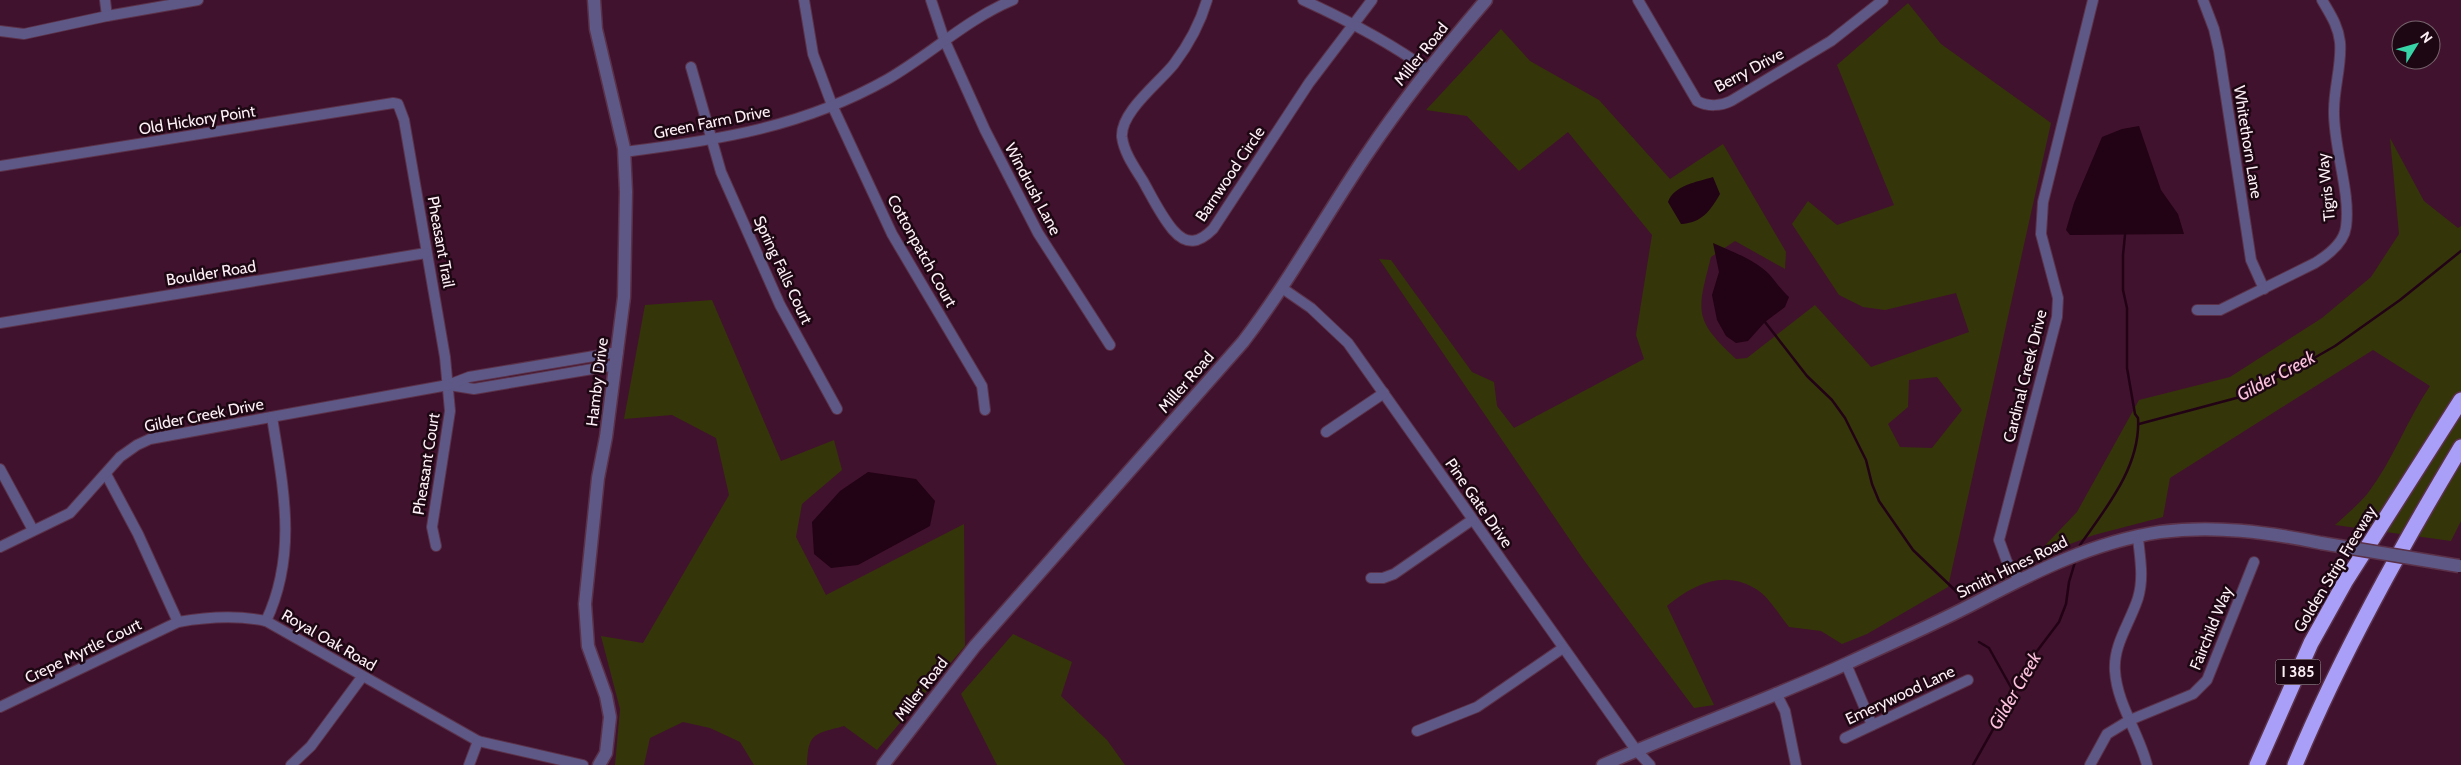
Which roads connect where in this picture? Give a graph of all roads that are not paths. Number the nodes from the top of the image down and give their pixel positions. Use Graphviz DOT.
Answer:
graph roads {
  1 [pos="105,0"];
  2 [pos="198,0"];
  3 [pos="594,0"];
  4 [pos="804,0"];
  5 [pos="931,0"];
  6 [pos="1013,0"];
  7 [pos="1207,0"];
  8 [pos="1303,0"];
  9 [pos="1372,0"];
  10 [pos="1486,0"];
  11 [pos="1638,0"];
  12 [pos="1882,0"];
  13 [pos="2093,0"];
  14 [pos="2204,0"];
  15 [pos="2322,0"];
  16 [pos="107,16"];
  17 [pos="1353,23"];
  18 [pos="0,30"];
  19 [pos="944,39"];
  20 [pos="692,67"];
  21 [pos="1428,70"];
  22 [pos="398,104"];
  23 [pos="832,105"];
  24 [pos="711,140"];
  25 [pos="624,152"];
  26 [pos="0,166"];
  27 [pos="426,253"];
  28 [pos="1282,288"];
  29 [pos="2264,289"];
  30 [pos="2197,310"];
  31 [pos="0,323"];
  32 [pos="1110,345"];
  33 [pos="618,352"];
  34 [pos="616,365"];
  35 [pos="448,385"];
  36 [pos="1384,393"];
  37 [pos="2461,400"];
  38 [pos="837,409"];
  39 [pos="985,410"];
  40 [pos="272,417"];
  41 [pos="1326,432"];
  42 [pos="2461,447"];
  43 [pos="0,468"];
  44 [pos="106,474"];
  45 [pos="1472,520"];
  46 [pos="33,530"];
  47 [pos="2138,538"];
  48 [pos="436,546"];
  49 [pos="0,547"];
  50 [pos="2254,562"];
  51 [pos="2460,566"];
  52 [pos="1371,578"];
  53 [pos="2020,579"];
  54 [pos="266,621"];
  55 [pos="178,622"];
  56 [pos="1563,648"];
  57 [pos="1846,664"];
  58 [pos="362,677"];
  59 [pos="1968,680"];
  60 [pos="1776,693"];
  61 [pos="0,707"];
  62 [pos="2130,720"];
  63 [pos="1872,725"];
  64 [pos="1417,730"];
  65 [pos="1846,738"];
  66 [pos="478,741"];
  67 [pos="1636,750"];
  68 [pos="292,765"];
  69 [pos="469,765"];
  70 [pos="584,765"];
  71 [pos="599,765"];
  72 [pos="883,765"];
  73 [pos="1603,765"];
  74 [pos="1650,765"];
  75 [pos="1796,765"];
  76 [pos="2090,765"];
  77 [pos="2147,765"];
  78 [pos="2257,765"];
  79 [pos="2295,765"];
  1 -- 16 [label="street"];
  2 -- 16 [label="street"];
  3 -- 25 [label="street, Hamby Drive"];
  4 -- 23 [label="street, Cottonpatch Court"];
  5 -- 19 [label="street, Windrush Lane"];
  6 -- 19 [label="street, Green Farm Drive"];
  7 -- 17 [label="street, Barnwood Circle"];
  8 -- 17 [label="street"];
  9 -- 17 [label="street"];
  10 -- 21 [label="street, Miller Road"];
  11 -- 12 [label="street, Berry Drive"];
  13 -- 53 [label="street, Cardinal Creek Drive"];
  14 -- 29 [label="street, Whitethorn Lane"];
  15 -- 29 [label="street, Tigris Way"];
  16 -- 18 [label="street"];
  17 -- 21 [label="street"];
  19 -- 23 [label="street, Green Farm Drive"];
  19 -- 32 [label="street, Windrush Lane"];
  20 -- 24 [label="street, Spring Falls Court"];
  21 -- 28 [label="street, Miller Road"];
  22 -- 26 [label="street, Old Hickory Point"];
  22 -- 27 [label="street, Pheasant Trail"];
  23 -- 24 [label="street, Green Farm Drive"];
  23 -- 39 [label="street, Cottonpatch Court"];
  24 -- 25 [label="street, Green Farm Drive"];
  24 -- 38 [label="street, Spring Falls Court"];
  25 -- 33 [label="street, Hamby Drive"];
  27 -- 31 [label="street, Boulder Road"];
  27 -- 35 [label="street, Pheasant Trail"];
  28 -- 36 [label="street, Pine Gate Drive"];
  28 -- 72 [label="street, Miller Road"];
  29 -- 30 [label="street, Tigris Way"];
  33 -- 34 [label="street, Hamby Drive"];
  33 -- 35 [label="street, Gilder Creek Drive"];
  34 -- 35 [label="street, Gilder Creek Drive"];
  34 -- 71 [label="street, Hamby Drive"];
  35 -- 40 [label="street, Gilder Creek Drive"];
  35 -- 48 [label="street, Pheasant Court"];
  36 -- 41 [label="street"];
  36 -- 45 [label="street, Pine Gate Drive"];
  37 -- 78 [label="highway, Golden Strip Freeway / I 385"];
  40 -- 44 [label="street, Gilder Creek Drive"];
  40 -- 54 [label="street"];
  42 -- 79 [label="highway, I 385"];
  43 -- 46 [label="street"];
  44 -- 46 [label="street, Gilder Creek Drive"];
  44 -- 55 [label="street"];
  45 -- 52 [label="street"];
  45 -- 56 [label="street, Pine Gate Drive"];
  46 -- 49 [label="street, Gilder Creek Drive"];
  47 -- 51 [label="street, Smith Hines Road, bridge"];
  47 -- 53 [label="street, Smith Hines Road"];
  47 -- 62 [label="street"];
  50 -- 62 [label="street, Fairchild Way"];
  53 -- 57 [label="street, Smith Hines Road"];
  54 -- 55 [label="street, Royal Oak Road"];
  54 -- 58 [label="street, Royal Oak Road"];
  55 -- 61 [label="street, Crepe Myrtle Court"];
  56 -- 64 [label="street"];
  56 -- 67 [label="street, Pine Gate Drive"];
  57 -- 60 [label="street, Smith Hines Road"];
  57 -- 63 [label="street"];
  58 -- 66 [label="street, Royal Oak Road"];
  58 -- 68 [label="street"];
  59 -- 63 [label="street, Emerywood Lane"];
  60 -- 67 [label="street, Smith Hines Road"];
  60 -- 75 [label="street"];
  62 -- 76 [label="street, Fairchild Way"];
  62 -- 77 [label="street"];
  63 -- 65 [label="street, Emerywood Lane"];
  66 -- 69 [label="street"];
  66 -- 70 [label="street, Royal Oak Road"];
  67 -- 73 [label="street, Smith Hines Road"];
  67 -- 74 [label="street, Pine Gate Drive"];
}
